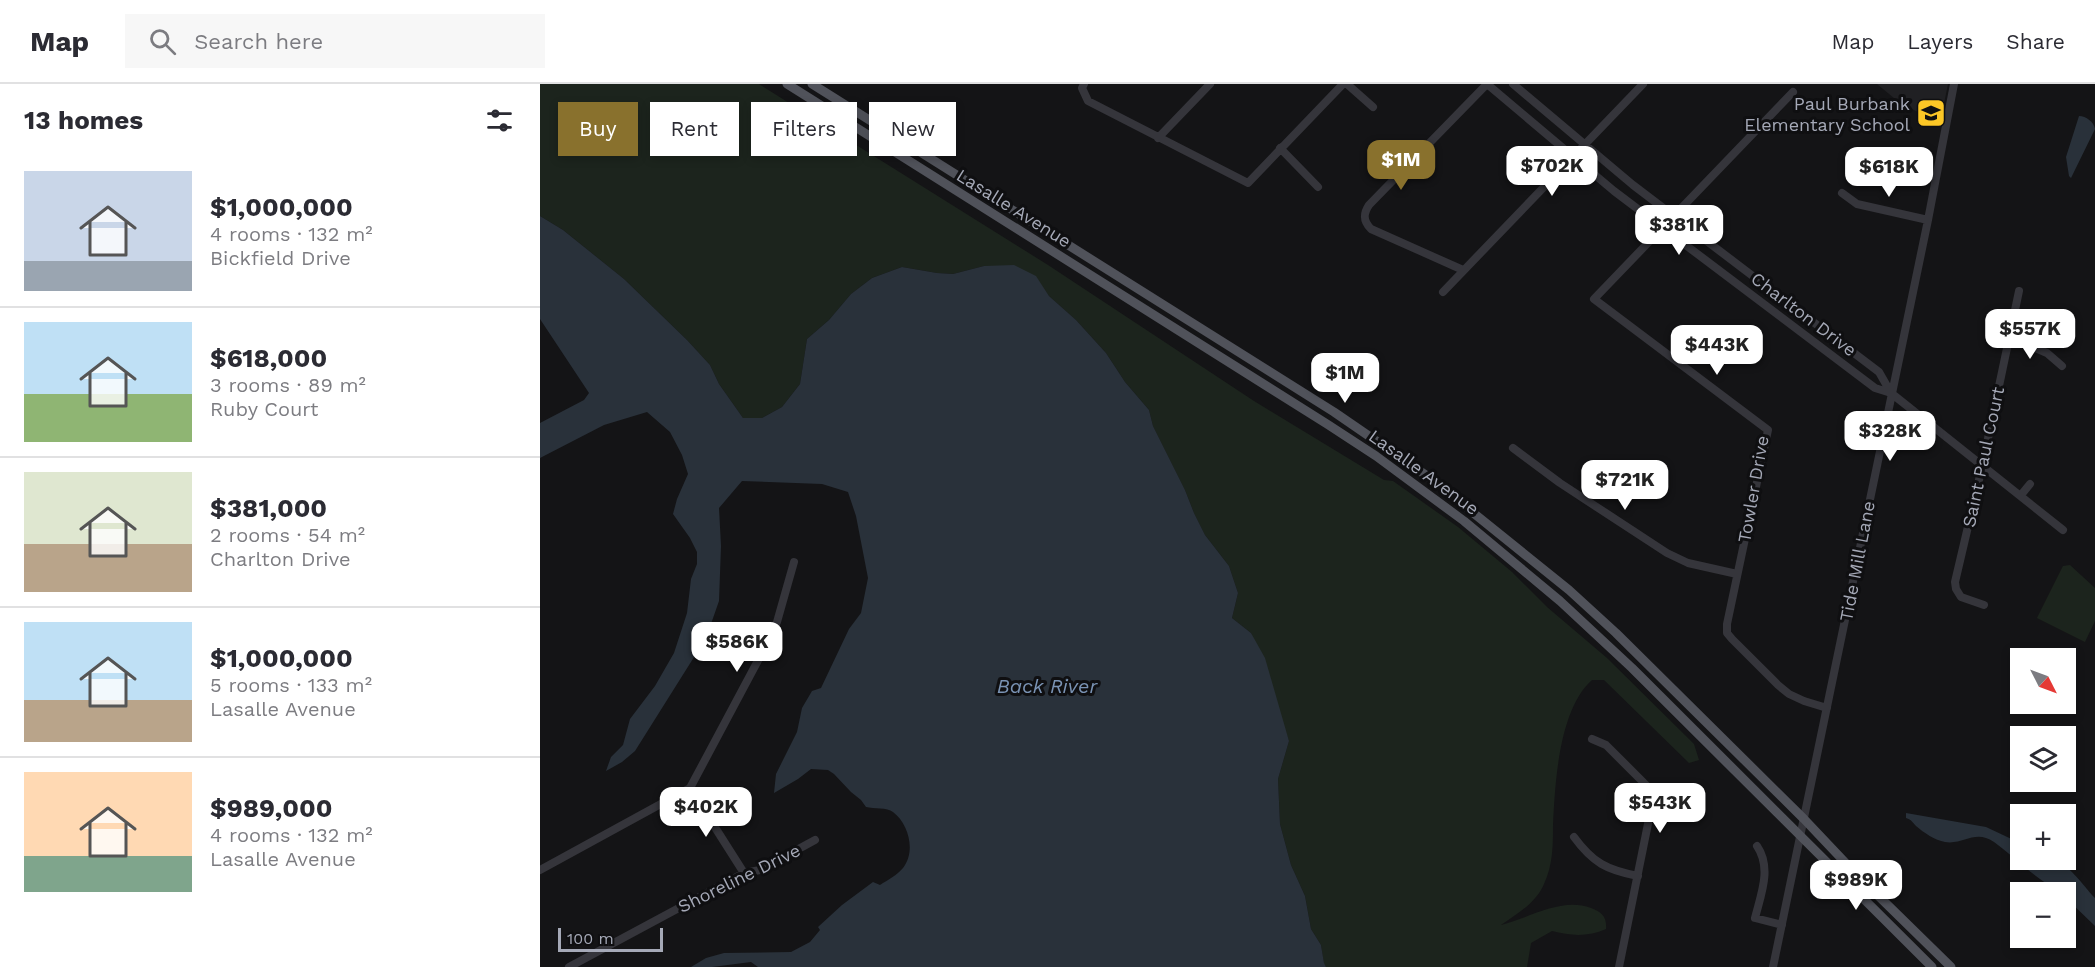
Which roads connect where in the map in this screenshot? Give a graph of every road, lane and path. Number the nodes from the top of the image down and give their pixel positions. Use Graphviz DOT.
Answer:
graph roads {
  1 [pos="787,84"];
  2 [pos="812,84"];
  3 [pos="1084,84"];
  4 [pos="1210,84"];
  5 [pos="1345,84"];
  6 [pos="1487,84"];
  7 [pos="1513,84"];
  8 [pos="1643,84"];
  9 [pos="1954,84"];
  10 [pos="1793,92"];
  11 [pos="1373,107"];
  12 [pos="1158,138"];
  13 [pos="1584,145"];
  14 [pos="1280,148"];
  15 [pos="1573,157"];
  16 [pos="1318,188"];
  17 [pos="1842,193"];
  18 [pos="1674,216"];
  19 [pos="1928,220"];
  20 [pos="1662,228"];
  21 [pos="1463,270"];
  22 [pos="2019,291"];
  23 [pos="1443,292"];
  24 [pos="2009,337"];
  25 [pos="2062,366"];
  26 [pos="1891,393"];
  27 [pos="1513,448"];
  28 [pos="1982,467"];
  29 [pos="2030,484"];
  30 [pos="2021,495"];
  31 [pos="2063,530"];
  32 [pos="794,562"];
  33 [pos="1737,574"];
  34 [pos="1984,605"];
  35 [pos="1827,708"];
  36 [pos="1592,739"];
  37 [pos="690,788"];
  38 [pos="1804,819"];
  39 [pos="1800,834"];
  40 [pos="1574,837"];
  41 [pos="815,840"];
  42 [pos="1758,846"];
  43 [pos="540,870"];
  44 [pos="744,873"];
  45 [pos="1638,876"];
  46 [pos="1782,924"];
  47 [pos="569,967"];
  48 [pos="1619,967"];
  49 [pos="1773,967"];
  50 [pos="1932,967"];
  51 [pos="1951,967"];
  1 -- 39 [label="main road, Lasalle Avenue"];
  2 -- 38 [label="main road, Lasalle Avenue"];
  3 -- 12 [label="street"];
  4 -- 12 [label="street"];
  5 -- 11 [label="street"];
  5 -- 14 [label="street"];
  6 -- 15 [label="street, Charlton Drive"];
  6 -- 21 [label="street"];
  7 -- 13 [label="street, Charlton Drive"];
  8 -- 13 [label="street"];
  9 -- 19 [label="street, Tide Mill Lane"];
  10 -- 18 [label="street, Towler Drive"];
  12 -- 14 [label="street"];
  13 -- 15 [label="street"];
  13 -- 18 [label="street, Charlton Drive"];
  14 -- 16 [label="street"];
  15 -- 20 [label="street, Charlton Drive"];
  15 -- 21 [label="street"];
  17 -- 19 [label="street"];
  18 -- 20 [label="street, Towler Drive"];
  18 -- 26 [label="street, Charlton Drive"];
  19 -- 26 [label="street, Tide Mill Lane"];
  20 -- 26 [label="street, Charlton Drive"];
  20 -- 33 [label="street, Towler Drive"];
  21 -- 23 [label="street"];
  22 -- 24 [label="street, Saint Paul Court"];
  24 -- 25 [label="street"];
  24 -- 28 [label="street, Saint Paul Court"];
  26 -- 28 [label="street, Charlton Drive"];
  26 -- 35 [label="street, Tide Mill Lane"];
  27 -- 33 [label="street"];
  28 -- 30 [label="street, Charlton Drive"];
  28 -- 34 [label="street, Saint Paul Court"];
  29 -- 30 [label="street"];
  30 -- 31 [label="street, Charlton Drive"];
  32 -- 37 [label="street"];
  33 -- 35 [label="street, Towler Drive"];
  35 -- 38 [label="street, Tide Mill Lane"];
  36 -- 45 [label="street"];
  37 -- 43 [label="street"];
  37 -- 44 [label="street"];
  38 -- 39 [label="street, Tide Mill Lane"];
  38 -- 51 [label="main road, Lasalle Avenue"];
  39 -- 46 [label="street, Tide Mill Lane"];
  39 -- 50 [label="main road, Lasalle Avenue"];
  40 -- 45 [label="street"];
  41 -- 44 [label="street, Shoreline Drive"];
  42 -- 46 [label="street"];
  44 -- 47 [label="street, Shoreline Drive"];
  45 -- 48 [label="street"];
  46 -- 49 [label="street, Tide Mill Lane"];
}
